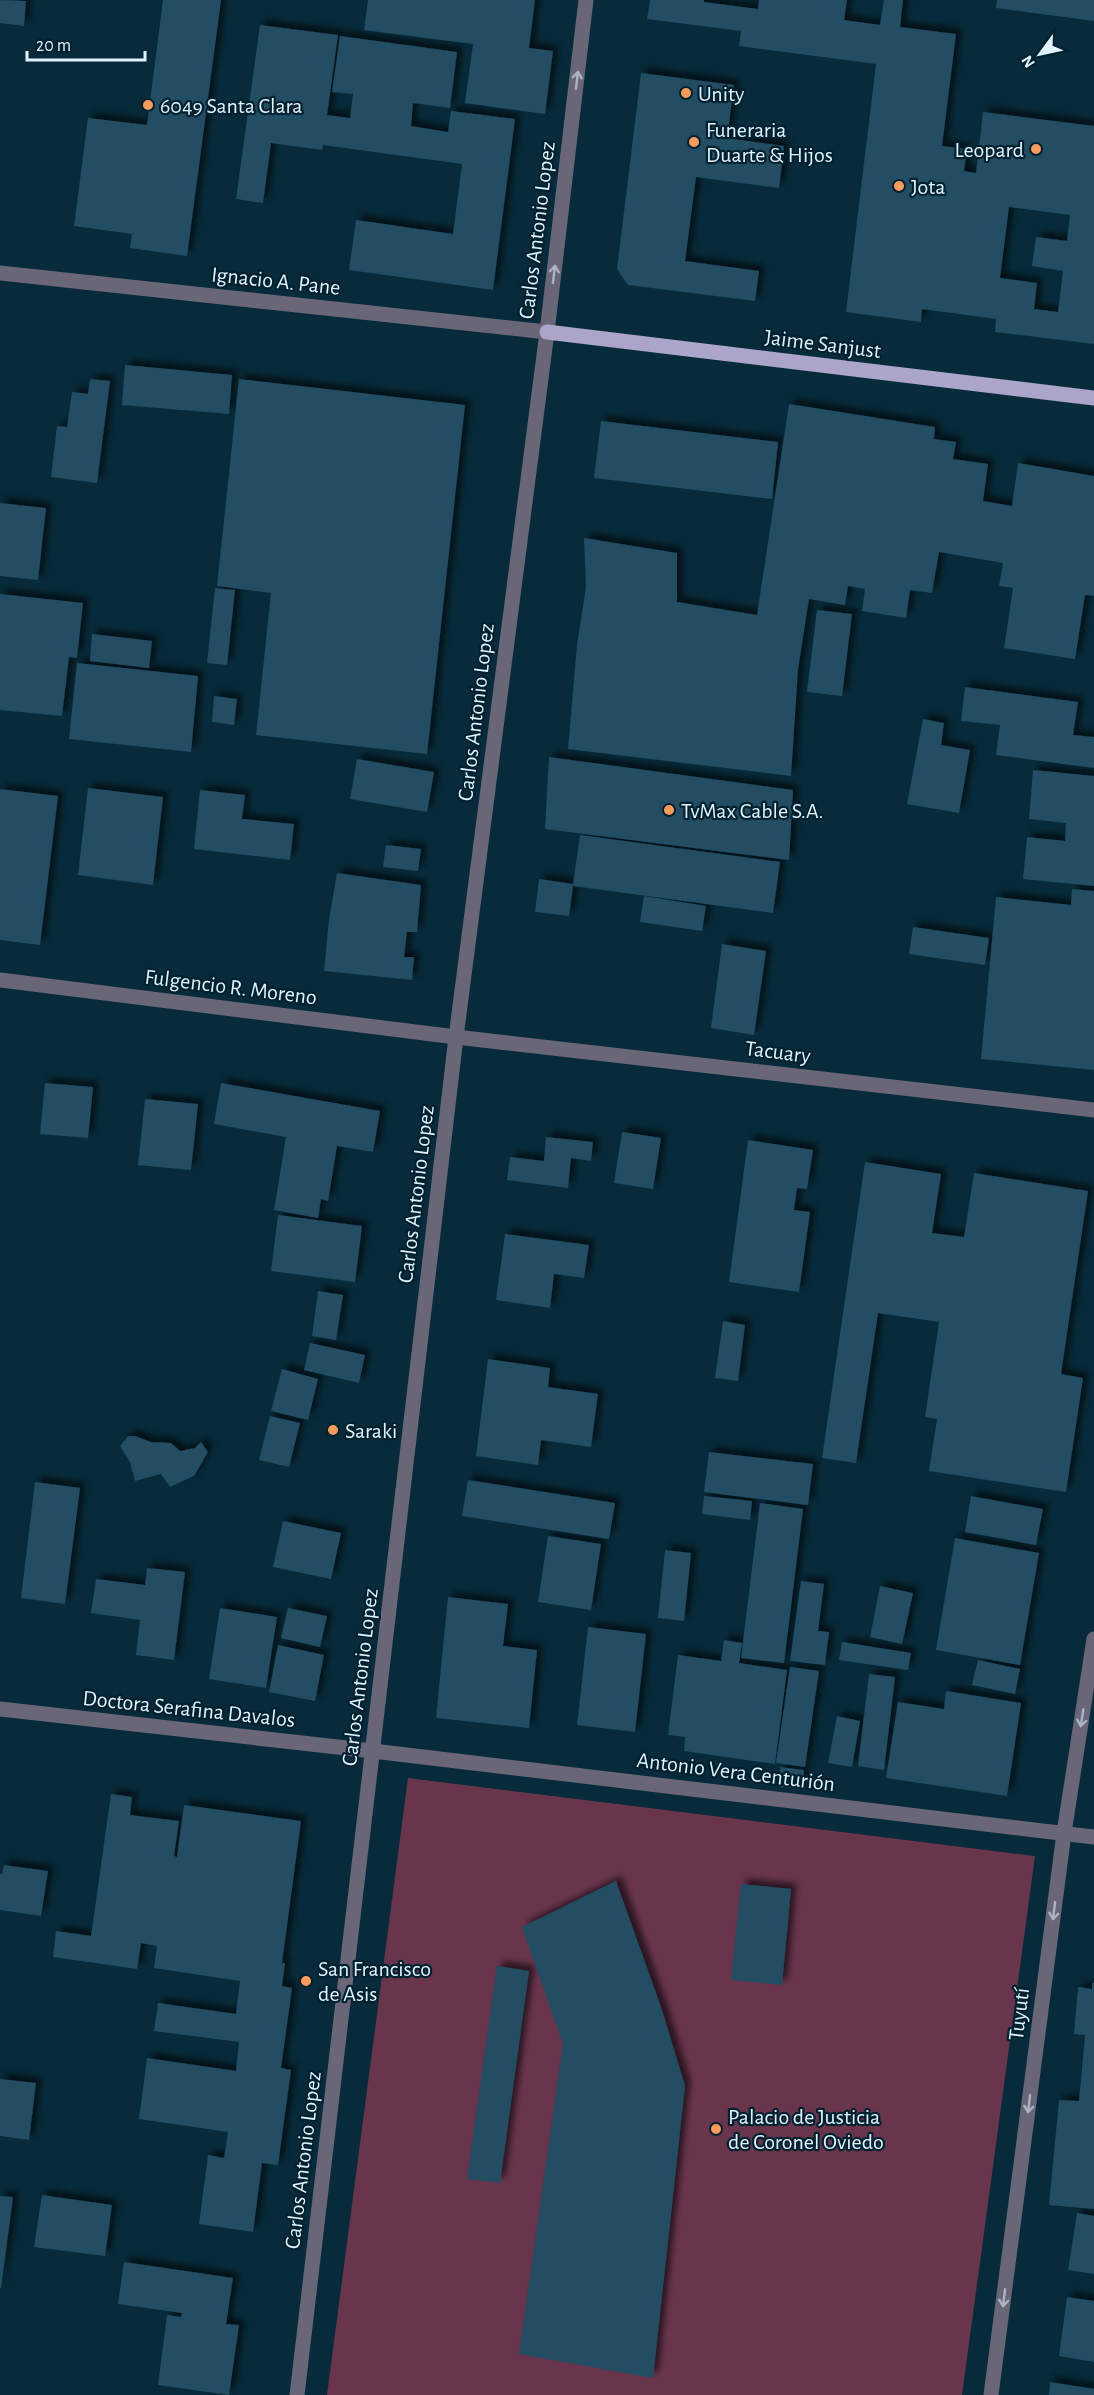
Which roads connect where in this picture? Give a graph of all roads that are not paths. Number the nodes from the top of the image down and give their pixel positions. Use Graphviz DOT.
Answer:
graph roads {
  1 [pos="586,0"];
  2 [pos="0,273"];
  3 [pos="547,332"];
  4 [pos="1094,398"];
  5 [pos="0,980"];
  6 [pos="456,1036"];
  7 [pos="1094,1110"];
  8 [pos="1094,1640"];
  9 [pos="0,1709"];
  10 [pos="373,1751"];
  11 [pos="1064,1833"];
  12 [pos="1094,1837"];
  13 [pos="297,2395"];
  14 [pos="991,2395"];
  3 -- 1 [label="street, Carlos Antonio Lopez, one-way"];
  2 -- 3 [label="street, Ignacio A. Pane"];
  3 -- 4 [label="main road, Jaime Sanjust"];
  3 -- 6 [label="street, Carlos Antonio Lopez"];
  5 -- 6 [label="street, Fulgencio R. Moreno"];
  6 -- 7 [label="street, Tacuary"];
  6 -- 10 [label="street, Carlos Antonio Lopez"];
  8 -- 11 [label="street, Tuyutí, one-way"];
  9 -- 10 [label="street, Doctora Serafina Davalos"];
  10 -- 11 [label="street, Antonio Vera Centurión"];
  10 -- 13 [label="street, Carlos Antonio Lopez"];
  11 -- 12 [label="street, Antonio Vera Centurión"];
  11 -- 14 [label="street, Tuyutí, one-way"];
}
